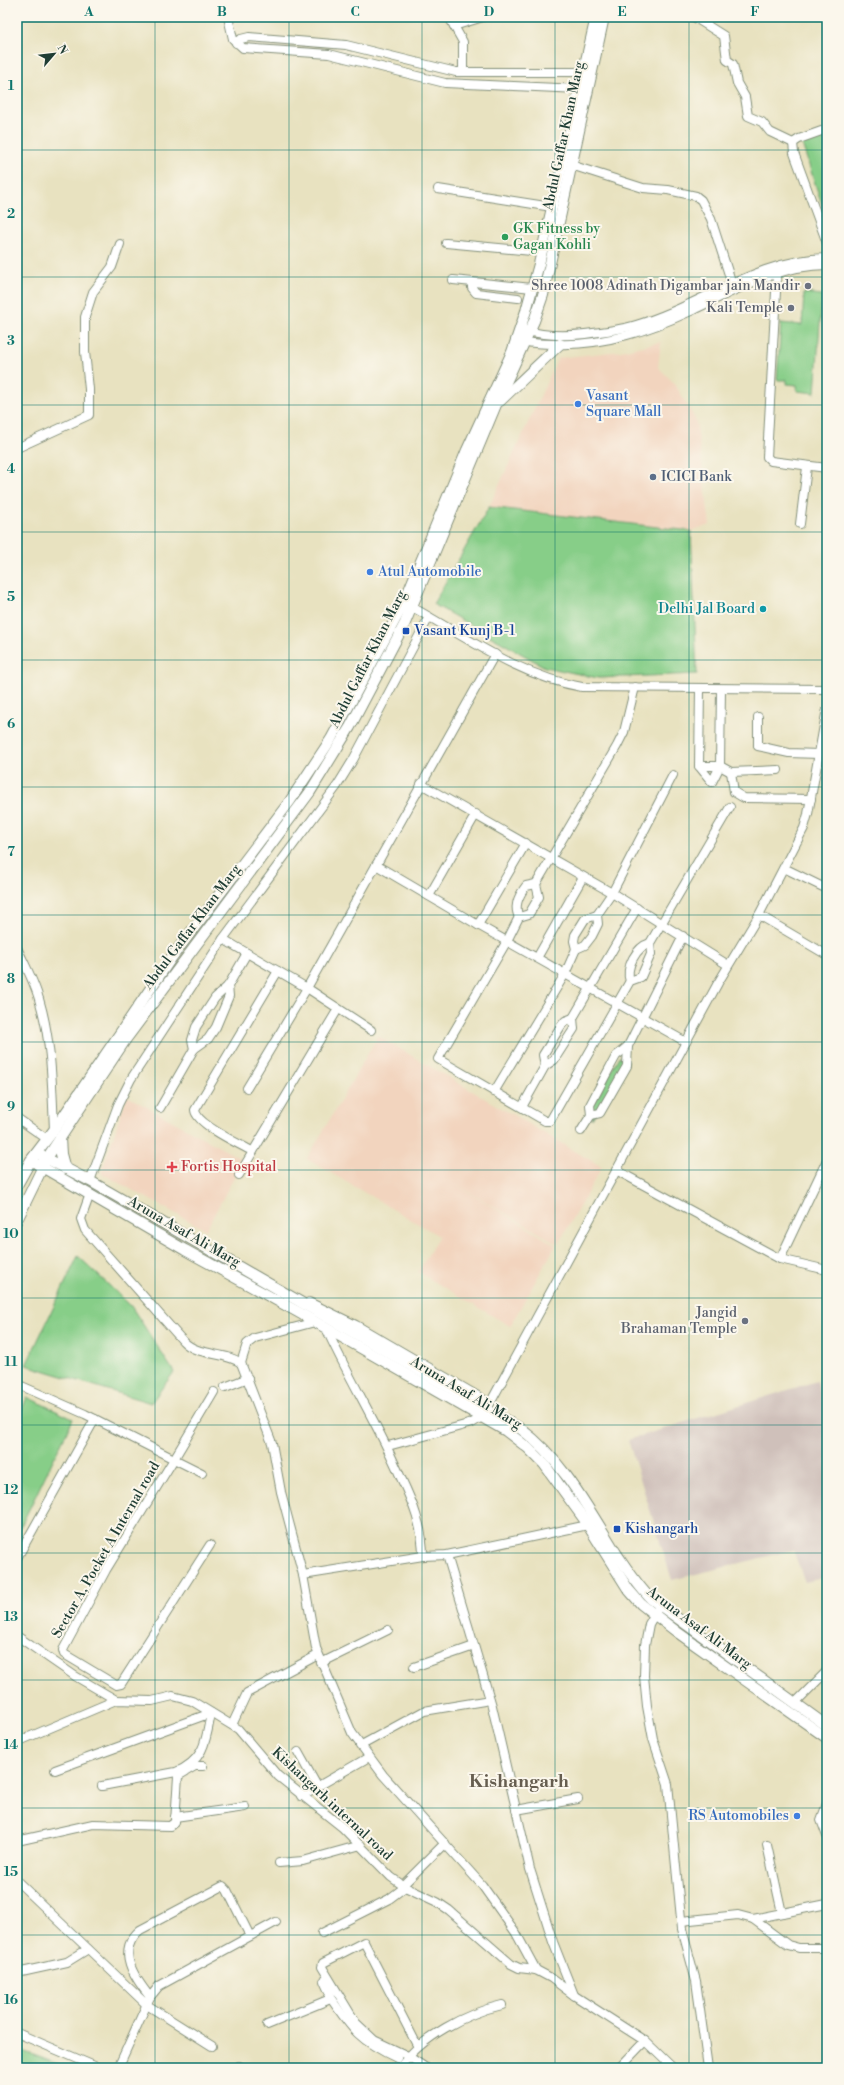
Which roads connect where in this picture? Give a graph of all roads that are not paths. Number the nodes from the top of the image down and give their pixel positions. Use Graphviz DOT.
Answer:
graph roads {
  1 [pos="228,17"];
  2 [pos="449,17"];
  3 [pos="483,17"];
  4 [pos="596,17"];
  5 [pos="604,17"];
  6 [pos="694,17"];
  7 [pos="706,21"];
  8 [pos="454,26"];
  9 [pos="236,43"];
  10 [pos="339,44"];
  11 [pos="337,56"];
  12 [pos="463,72"];
  13 [pos="583,72"];
  14 [pos="579,89"];
  15 [pos="827,130"];
  16 [pos="793,143"];
  17 [pos="571,165"];
  18 [pos="438,189"];
  19 [pos="552,207"];
  20 [pos="446,243"];
  21 [pos="827,243"];
  22 [pos="120,244"];
  23 [pos="542,252"];
  24 [pos="827,258"];
  25 [pos="827,265"];
  26 [pos="777,274"];
  27 [pos="453,280"];
  28 [pos="472,282"];
  29 [pos="733,286"];
  30 [pos="532,288"];
  31 [pos="518,298"];
  32 [pos="523,335"];
  33 [pos="560,344"];
  34 [pos="496,405"];
  35 [pos="17,448"];
  36 [pos="807,467"];
  37 [pos="827,468"];
  38 [pos="800,524"];
  39 [pos="412,607"];
  40 [pos="429,617"];
  41 [pos="495,654"];
  42 [pos="635,687"];
  43 [pos="700,688"];
  44 [pos="721,688"];
  45 [pos="827,689"];
  46 [pos="827,709"];
  47 [pos="758,717"];
  48 [pos="819,754"];
  49 [pos="699,766"];
  50 [pos="720,766"];
  51 [pos="778,770"];
  52 [pos="731,772"];
  53 [pos="672,775"];
  54 [pos="422,784"];
  55 [pos="811,799"];
  56 [pos="730,807"];
  57 [pos="476,814"];
  58 [pos="526,843"];
  59 [pos="552,858"];
  60 [pos="376,865"];
  61 [pos="784,868"];
  62 [pos="583,877"];
  63 [pos="536,884"];
  64 [pos="827,889"];
  65 [pos="612,893"];
  66 [pos="429,896"];
  67 [pos="637,908"];
  68 [pos="597,915"];
  69 [pos="758,916"];
  70 [pos="519,917"];
  71 [pos="661,922"];
  72 [pos="478,925"];
  73 [pos="683,936"];
  74 [pos="223,939"];
  75 [pos="507,941"];
  76 [pos="650,943"];
  77 [pos="17,948"];
  78 [pos="576,949"];
  79 [pos="247,953"];
  80 [pos="827,955"];
  81 [pos="537,958"];
  82 [pos="728,965"];
  83 [pos="278,971"];
  84 [pos="565,974"];
  85 [pos="630,982"];
  86 [pos="228,986"];
  87 [pos="307,988"];
  88 [pos="592,989"];
  89 [pos="617,1004"];
  90 [pos="338,1008"];
  91 [pos="574,1018"];
  92 [pos="643,1019"];
  93 [pos="371,1030"];
  94 [pos="686,1042"];
  95 [pos="628,1046"];
  96 [pos="194,1049"];
  97 [pos="545,1066"];
  98 [pos="247,1088"];
  99 [pos="494,1092"];
  100 [pos="522,1107"];
  101 [pos="160,1108"];
  102 [pos="591,1115"];
  103 [pos="19,1119"];
  104 [pos="581,1131"];
  105 [pos="57,1134"];
  106 [pos="47,1139"];
  107 [pos="252,1151"];
  108 [pos="31,1160"];
  109 [pos="827,1160"];
  110 [pos="44,1162"];
  111 [pos="616,1170"];
  112 [pos="62,1172"];
  113 [pos="238,1174"];
  114 [pos="90,1182"];
  115 [pos="17,1185"];
  116 [pos="30,1190"];
  117 [pos="90,1194"];
  118 [pos="17,1220"];
  119 [pos="193,1236"];
  120 [pos="780,1259"];
  121 [pos="827,1270"];
  122 [pos="315,1322"];
  123 [pos="326,1328"];
  124 [pos="241,1363"];
  125 [pos="248,1378"];
  126 [pos="17,1384"];
  127 [pos="225,1387"];
  128 [pos="214,1392"];
  129 [pos="486,1410"];
  130 [pos="95,1419"];
  131 [pos="388,1446"];
  132 [pos="174,1459"];
  133 [pos="202,1473"];
  134 [pos="588,1525"];
  135 [pos="210,1545"];
  136 [pos="447,1555"];
  137 [pos="423,1556"];
  138 [pos="17,1558"];
  139 [pos="302,1575"];
  140 [pos="659,1606"];
  141 [pos="654,1615"];
  142 [pos="388,1630"];
  143 [pos="17,1636"];
  144 [pos="474,1646"];
  145 [pos="320,1659"];
  146 [pos="414,1667"];
  147 [pos="827,1671"];
  148 [pos="116,1700"];
  149 [pos="490,1700"];
  150 [pos="795,1703"];
  151 [pos="211,1713"];
  152 [pos="232,1725"];
  153 [pos="827,1726"];
  154 [pos="827,1738"];
  155 [pos="17,1742"];
  156 [pos="360,1746"];
  157 [pos="298,1752"];
  158 [pos="369,1756"];
  159 [pos="203,1766"];
  160 [pos="55,1770"];
  161 [pos="102,1786"];
  162 [pos="317,1786"];
  163 [pos="301,1796"];
  164 [pos="578,1799"];
  165 [pos="827,1804"];
  166 [pos="245,1807"];
  167 [pos="516,1810"];
  168 [pos="175,1817"];
  169 [pos="827,1836"];
  170 [pos="17,1840"];
  171 [pos="445,1844"];
  172 [pos="361,1845"];
  173 [pos="767,1845"];
  174 [pos="279,1863"];
  175 [pos="17,1881"];
  176 [pos="404,1886"];
  177 [pos="827,1904"];
  178 [pos="782,1913"];
  179 [pos="753,1919"];
  180 [pos="681,1921"];
  181 [pos="276,1922"];
  182 [pos="322,1933"];
  183 [pos="250,1936"];
  184 [pos="827,1948"];
  185 [pos="88,1949"];
  186 [pos="536,1970"];
  187 [pos="319,1971"];
  188 [pos="17,1972"];
  189 [pos="575,1996"];
  190 [pos="330,1997"];
  191 [pos="149,2001"];
  192 [pos="502,2005"];
  193 [pos="267,2025"];
  194 [pos="17,2033"];
  195 [pos="645,2041"];
  196 [pos="212,2046"];
  197 [pos="418,2047"];
  198 [pos="404,2062"];
  199 [pos="99,2068"];
  200 [pos="118,2068"];
  201 [pos="426,2068"];
  202 [pos="619,2068"];
  203 [pos="673,2068"];
  204 [pos="708,2068"];
  1 -- 9 [label="street"];
  2 -- 8 [label="street"];
  3 -- 8 [label="street"];
  4 -- 13 [label="main road, Abdul Gaffar Khan Marg"];
  5 -- 17 [label="main road, Abdul Gaffar Khan Marg"];
  6 -- 7 [label="street"];
  7 -- 16 [label="street"];
  8 -- 12 [label="street"];
  9 -- 10 [label="street"];
  9 -- 11 [label="street"];
  10 -- 11 [label="street"];
  10 -- 12 [label="street"];
  11 -- 14 [label="street"];
  12 -- 13 [label="street"];
  13 -- 14 [label="main road, Abdul Gaffar Khan Marg"];
  14 -- 19 [label="main road, Abdul Gaffar Khan Marg"];
  15 -- 16 [label="street"];
  16 -- 21 [label="street"];
  17 -- 29 [label="street"];
  17 -- 32 [label="main road, Abdul Gaffar Khan Marg"];
  18 -- 19 [label="street"];
  19 -- 23 [label="main road, Abdul Gaffar Khan Marg"];
  20 -- 23 [label="street"];
  22 -- 35 [label="street"];
  23 -- 30 [label="main road, Abdul Gaffar Khan Marg"];
  24 -- 29 [label="street"];
  25 -- 26 [label="street"];
  26 -- 29 [label="street"];
  26 -- 36 [label="street"];
  27 -- 28 [label="street"];
  28 -- 30 [label="street"];
  28 -- 31 [label="street"];
  29 -- 32 [label="street"];
  29 -- 33 [label="street"];
  30 -- 32 [label="main road, Abdul Gaffar Khan Marg"];
  32 -- 33 [label="street"];
  32 -- 34 [label="main road, Abdul Gaffar Khan Marg"];
  32 -- 105 [label="main road, Abdul Gaffar Khan Marg"];
  33 -- 34 [label="main road"];
  34 -- 39 [label="main road, Abdul Gaffar Khan Marg"];
  36 -- 37 [label="street"];
  36 -- 38 [label="street"];
  39 -- 40 [label="street"];
  39 -- 105 [label="main road, Abdul Gaffar Khan Marg"];
  40 -- 41 [label="street"];
  40 -- 74 [label="street"];
  41 -- 42 [label="street"];
  41 -- 54 [label="street"];
  42 -- 43 [label="street"];
  42 -- 59 [label="street"];
  43 -- 44 [label="street"];
  43 -- 49 [label="street"];
  44 -- 45 [label="street"];
  44 -- 50 [label="street"];
  46 -- 48 [label="street"];
  47 -- 48 [label="street"];
  48 -- 55 [label="street"];
  49 -- 50 [label="street"];
  49 -- 50 [label="street"];
  50 -- 52 [label="street"];
  51 -- 52 [label="street"];
  52 -- 55 [label="street"];
  53 -- 65 [label="street"];
  54 -- 57 [label="street"];
  54 -- 60 [label="street"];
  55 -- 61 [label="street"];
  56 -- 71 [label="street"];
  57 -- 58 [label="street"];
  57 -- 66 [label="street"];
  58 -- 59 [label="street"];
  58 -- 72 [label="street"];
  59 -- 62 [label="street"];
  59 -- 63 [label="street"];
  60 -- 66 [label="street"];
  60 -- 87 [label="street"];
  61 -- 64 [label="street"];
  61 -- 69 [label="street"];
  62 -- 65 [label="street"];
  62 -- 81 [label="street"];
  63 -- 70 [label="street"];
  63 -- 70 [label="street"];
  65 -- 67 [label="street"];
  65 -- 68 [label="street"];
  66 -- 72 [label="street"];
  67 -- 71 [label="street"];
  67 -- 88 [label="street"];
  68 -- 78 [label="street"];
  68 -- 78 [label="street"];
  69 -- 80 [label="street"];
  69 -- 82 [label="street"];
  70 -- 75 [label="street"];
  71 -- 73 [label="street"];
  71 -- 76 [label="street"];
  72 -- 75 [label="street"];
  73 -- 82 [label="street"];
  73 -- 92 [label="street"];
  74 -- 79 [label="street"];
  74 -- 114 [label="street"];
  75 -- 81 [label="street"];
  75 -- 99 [label="street"];
  76 -- 85 [label="street"];
  76 -- 85 [label="street"];
  77 -- 105 [label="street"];
  78 -- 84 [label="street"];
  79 -- 83 [label="street"];
  79 -- 86 [label="street"];
  81 -- 84 [label="street"];
  82 -- 94 [label="street"];
  83 -- 87 [label="street"];
  83 -- 107 [label="street"];
  84 -- 88 [label="street"];
  84 -- 99 [label="street"];
  85 -- 89 [label="street"];
  86 -- 96 [label="street"];
  86 -- 96 [label="street"];
  87 -- 90 [label="street"];
  87 -- 98 [label="street"];
  88 -- 89 [label="street"];
  88 -- 91 [label="street"];
  89 -- 92 [label="street"];
  89 -- 100 [label="street"];
  90 -- 93 [label="street"];
  90 -- 107 [label="street"];
  91 -- 97 [label="street"];
  91 -- 97 [label="street"];
  92 -- 94 [label="street"];
  92 -- 95 [label="street"];
  94 -- 111 [label="street"];
  95 -- 102 [label="street"];
  95 -- 102 [label="street"];
  96 -- 101 [label="street"];
  97 -- 100 [label="street"];
  99 -- 100 [label="street"];
  102 -- 104 [label="street"];
  103 -- 106 [label="street"];
  105 -- 106 [label="main road, Abdul Gaffar Khan Marg"];
  105 -- 110 [label="main road, Abdul Gaffar Khan Marg"];
  105 -- 112 [label="main road"];
  106 -- 108 [label="main road, Abdul Gaffar Khan Marg"];
  107 -- 113 [label="street"];
  108 -- 110 [label="main road, Aruna Asaf Ali Marg"];
  108 -- 115 [label="main road"];
  109 -- 120 [label="street"];
  110 -- 112 [label="main road, Aruna Asaf Ali Marg"];
  110 -- 116 [label="main road, Abdul Gaffar Khan Marg"];
  111 -- 120 [label="street"];
  111 -- 129 [label="street"];
  112 -- 114 [label="main road, Aruna Asaf Ali Marg"];
  112 -- 116 [label="main road"];
  112 -- 117 [label="main road, Aruna Asaf Ali Marg"];
  114 -- 129 [label="main road, Aruna Asaf Ali Marg"];
  116 -- 118 [label="main road, Abdul Gaffar Khan Marg"];
  117 -- 122 [label="main road, Aruna Asaf Ali Marg"];
  117 -- 124 [label="street"];
  119 -- 129 [label="street"];
  120 -- 121 [label="street"];
  122 -- 123 [label="main road, Aruna Asaf Ali Marg"];
  122 -- 124 [label="street"];
  123 -- 129 [label="main road, Aruna Asaf Ali Marg"];
  123 -- 131 [label="street"];
  124 -- 125 [label="street"];
  125 -- 127 [label="street"];
  125 -- 139 [label="street"];
  126 -- 130 [label="street, Sector A, Pocket A Internal road"];
  128 -- 132 [label="street"];
  129 -- 131 [label="street"];
  129 -- 134 [label="main road, Aruna Asaf Ali Marg"];
  129 -- 140 [label="main road, Aruna Asaf Ali Marg"];
  130 -- 132 [label="street, Sector A, Pocket A Internal road"];
  130 -- 138 [label="street"];
  131 -- 137 [label="street"];
  132 -- 133 [label="street"];
  132 -- 135 [label="street, Sector A, Pocket A Internal road"];
  134 -- 136 [label="street"];
  134 -- 141 [label="main road, Aruna Asaf Ali Marg"];
  136 -- 137 [label="street"];
  136 -- 144 [label="street"];
  137 -- 139 [label="street"];
  139 -- 145 [label="street"];
  140 -- 141 [label="street"];
  140 -- 150 [label="main road, Aruna Asaf Ali Marg"];
  141 -- 154 [label="main road, Aruna Asaf Ali Marg"];
  141 -- 180 [label="street"];
  142 -- 145 [label="street"];
  143 -- 148 [label="street"];
  144 -- 146 [label="street"];
  144 -- 149 [label="street"];
  145 -- 152 [label="street"];
  145 -- 156 [label="street"];
  147 -- 150 [label="street"];
  148 -- 151 [label="street, Kishangarh internal road"];
  148 -- 155 [label="street"];
  149 -- 156 [label="street"];
  149 -- 167 [label="street"];
  150 -- 153 [label="main road, Aruna Asaf Ali Marg"];
  151 -- 152 [label="street, Kishangarh internal road"];
  151 -- 160 [label="street"];
  151 -- 161 [label="street"];
  152 -- 163 [label="street, Kishangarh internal road"];
  156 -- 158 [label="street"];
  157 -- 162 [label="street"];
  158 -- 162 [label="street"];
  158 -- 171 [label="street"];
  159 -- 168 [label="street"];
  162 -- 163 [label="street"];
  163 -- 172 [label="street, Kishangarh internal road"];
  164 -- 167 [label="street"];
  165 -- 169 [label="street"];
  166 -- 168 [label="street"];
  167 -- 189 [label="street"];
  168 -- 170 [label="street"];
  171 -- 176 [label="street"];
  171 -- 186 [label="street"];
  172 -- 174 [label="street"];
  172 -- 176 [label="street, Kishangarh internal road"];
  173 -- 178 [label="street"];
  175 -- 185 [label="street"];
  176 -- 182 [label="street"];
  176 -- 186 [label="street, Kishangarh internal road"];
  177 -- 178 [label="street"];
  178 -- 179 [label="street"];
  179 -- 180 [label="street"];
  179 -- 184 [label="street"];
  180 -- 204 [label="street"];
  181 -- 183 [label="street"];
  183 -- 191 [label="street"];
  183 -- 191 [label="street"];
  185 -- 188 [label="street"];
  185 -- 191 [label="street"];
  186 -- 189 [label="street"];
  187 -- 190 [label="street"];
  189 -- 195 [label="street"];
  190 -- 193 [label="street"];
  190 -- 198 [label="street"];
  191 -- 196 [label="street"];
  191 -- 200 [label="street"];
  192 -- 197 [label="street"];
  194 -- 199 [label="street"];
  195 -- 202 [label="street"];
  195 -- 203 [label="street"];
  197 -- 198 [label="street"];
  197 -- 198 [label="street"];
  198 -- 201 [label="street"];
}
